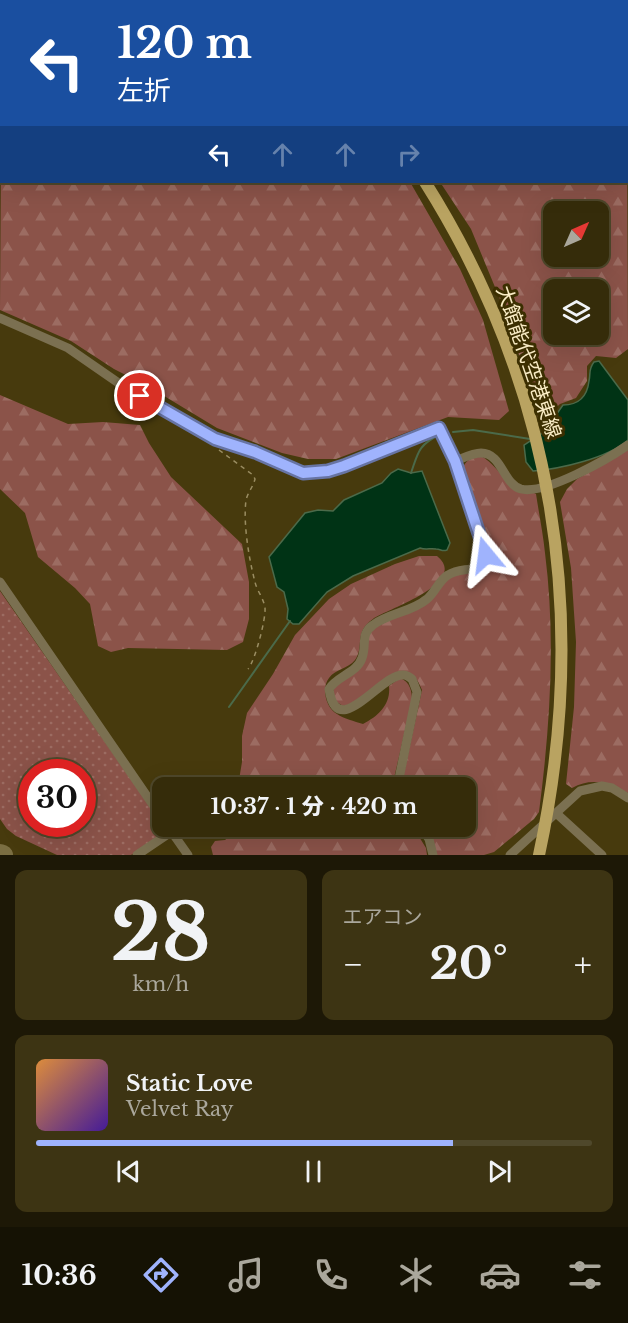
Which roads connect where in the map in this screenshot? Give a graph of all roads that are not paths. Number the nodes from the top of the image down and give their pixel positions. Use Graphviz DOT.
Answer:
graph roads {
  1 [pos="425,183"];
  2 [pos="0,318"];
  3 [pos="628,445"];
  4 [pos="455,461"];
  5 [pos="0,582"];
  6 [pos="399,777"];
  7 [pos="628,798"];
  8 [pos="152,803"];
  9 [pos="556,813"];
  10 [pos="160,837"];
  11 [pos="176,837"];
  12 [pos="428,837"];
  13 [pos="137,855"];
  14 [pos="188,855"];
  15 [pos="433,855"];
  16 [pos="510,855"];
  17 [pos="539,855"];
  18 [pos="602,855"];
  1 -- 17 [label="main road, 大館能代空港東線"];
  2 -- 4 [label="street"];
  3 -- 4 [label="street"];
  4 -- 6 [label="street"];
  5 -- 8 [label="street"];
  7 -- 9 [label="street"];
  9 -- 16 [label="street"];
  9 -- 18 [label="street"];
  10 -- 13 [label="street"];
  11 -- 14 [label="street"];
  12 -- 15 [label="street"];
}
